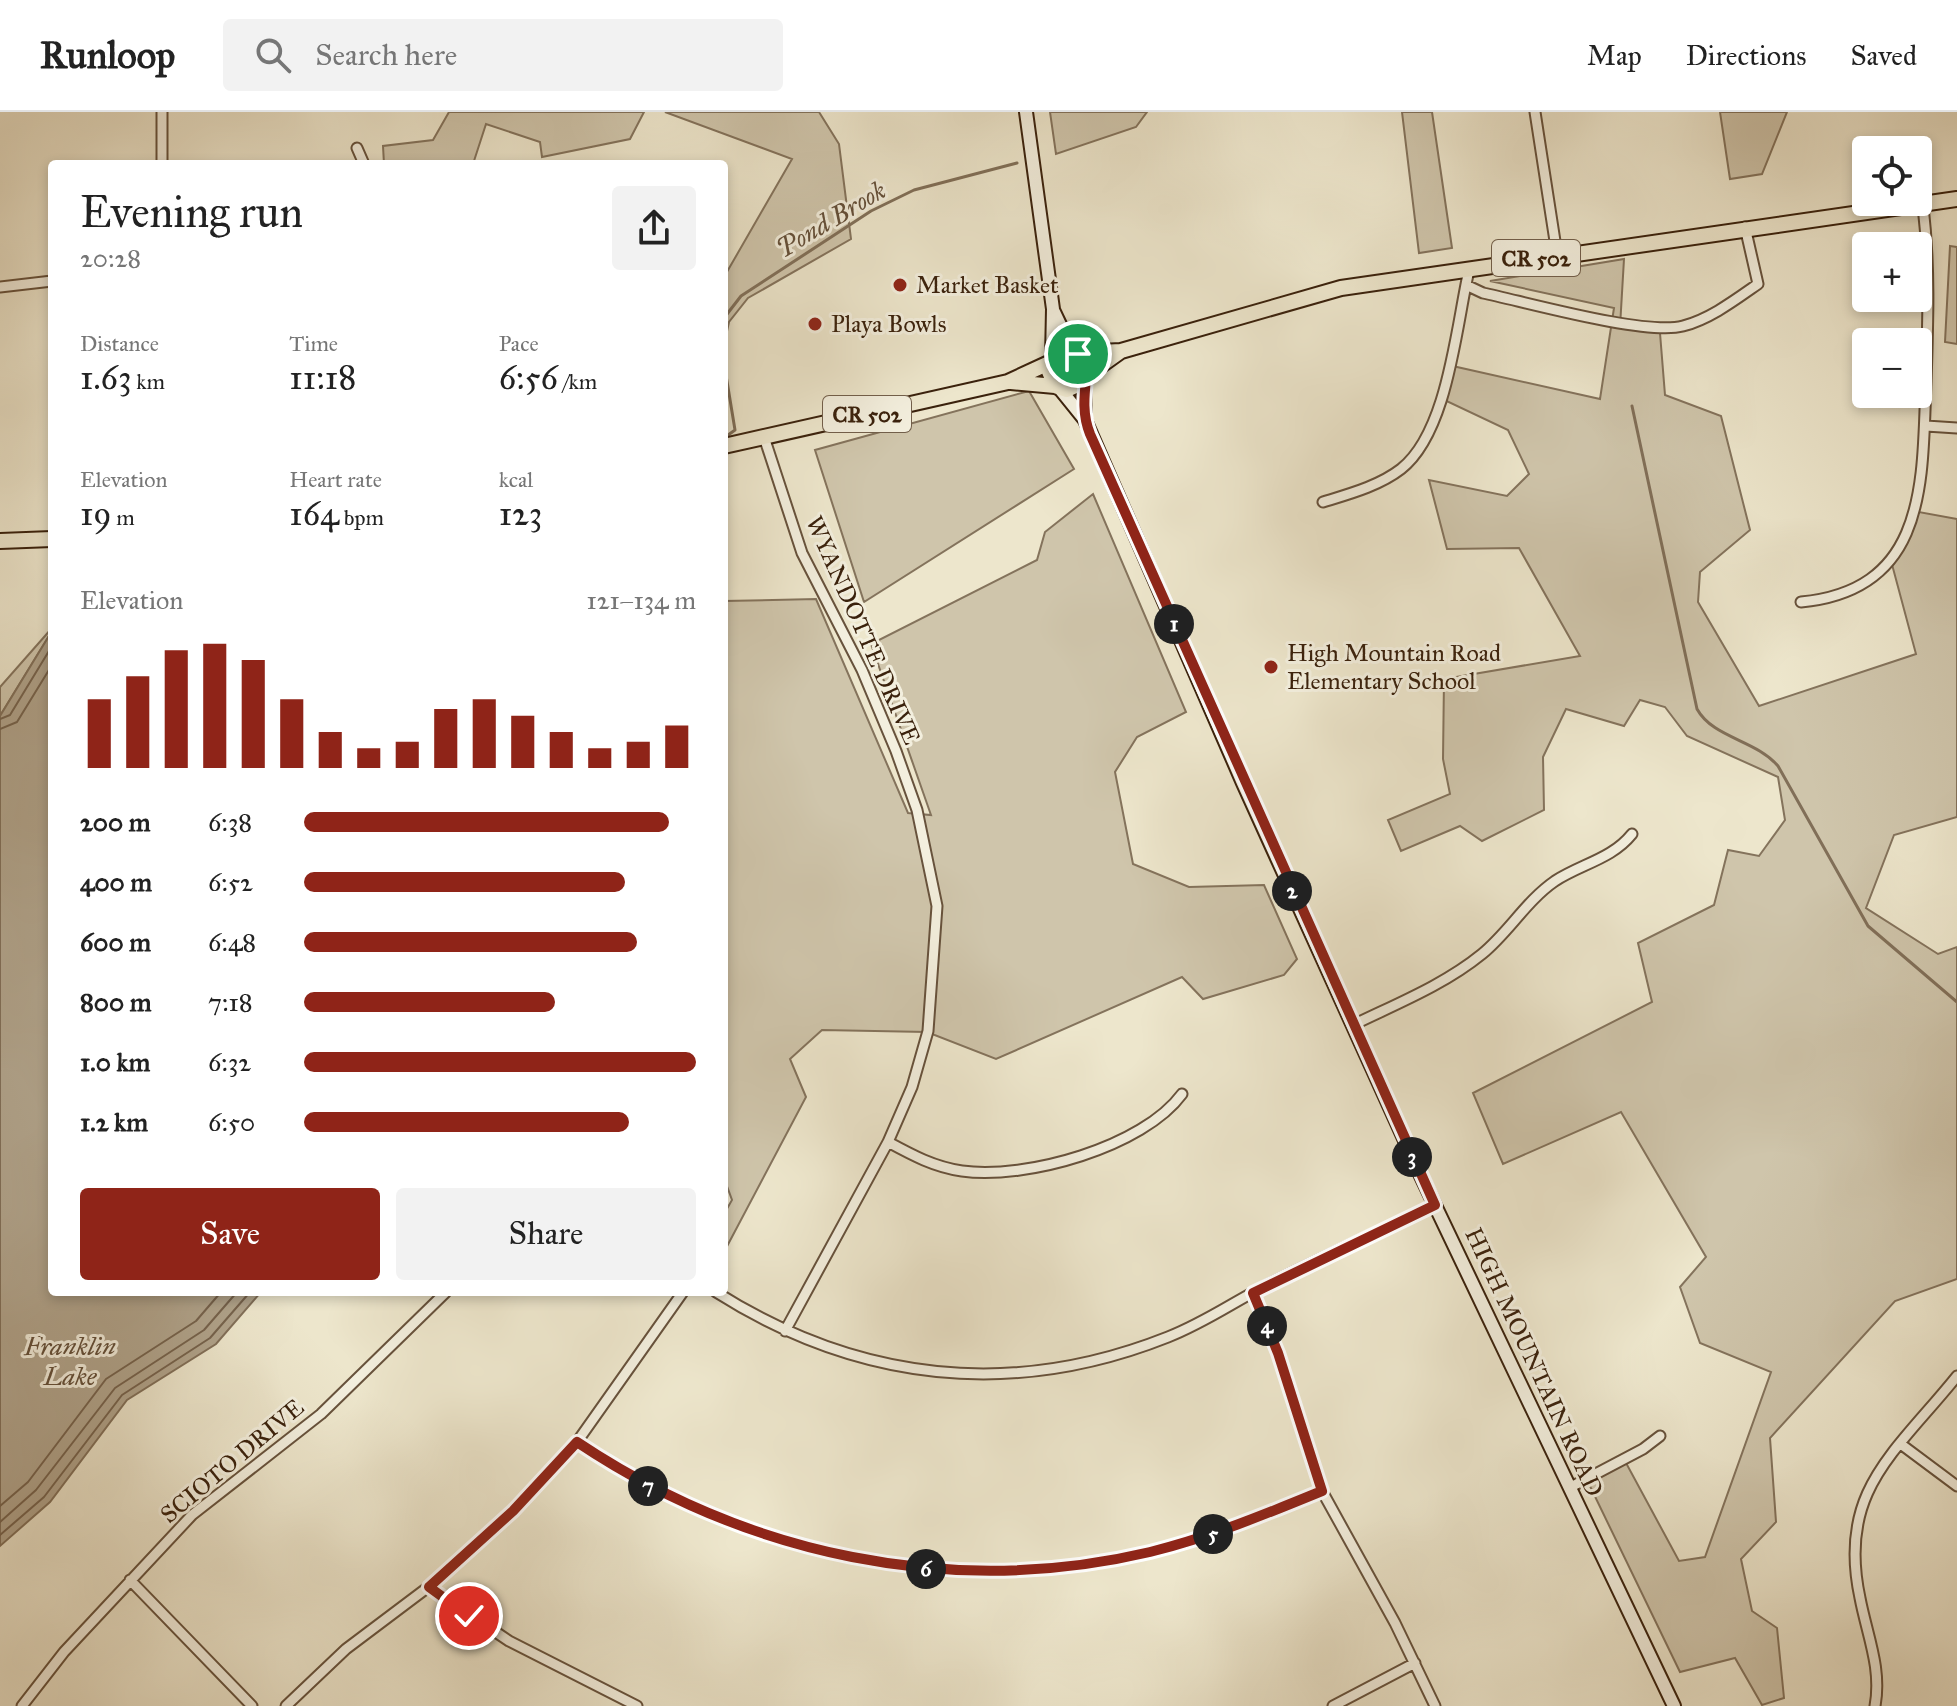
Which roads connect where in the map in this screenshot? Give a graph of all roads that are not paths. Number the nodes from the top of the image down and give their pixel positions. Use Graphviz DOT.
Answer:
graph roads {
  1 [pos="162,112"];
  2 [pos="1026,112"];
  3 [pos="1535,112"];
  4 [pos="357,148"];
  5 [pos="162,160"];
  6 [pos="362,160"];
  7 [pos="1957,199"];
  8 [pos="1932,204"];
  9 [pos="1852,214"];
  10 [pos="1924,216"];
  11 [pos="1745,227"];
  12 [pos="1557,254"];
  13 [pos="1467,277"];
  14 [pos="48,281"];
  15 [pos="0,287"];
  16 [pos="1053,309"];
  17 [pos="1121,351"];
  18 [pos="1076,353"];
  19 [pos="1051,360"];
  20 [pos="1085,379"];
  21 [pos="1008,382"];
  22 [pos="1058,387"];
  23 [pos="1085,420"];
  24 [pos="1926,426"];
  25 [pos="1957,428"];
  26 [pos="764,437"];
  27 [pos="728,444"];
  28 [pos="1323,502"];
  29 [pos="48,539"];
  30 [pos="0,541"];
  31 [pos="1801,602"];
  32 [pos="1632,834"];
  33 [pos="1353,1025"];
  34 [pos="1182,1094"];
  35 [pos="888,1142"];
  36 [pos="1435,1205"];
  37 [pos="1253,1293"];
  38 [pos="442,1296"];
  39 [pos="680,1296"];
  40 [pos="723,1296"];
  41 [pos="785,1331"];
  42 [pos="1957,1376"];
  43 [pos="1660,1436"];
  44 [pos="577,1442"];
  45 [pos="1902,1445"];
  46 [pos="1957,1486"];
  47 [pos="1569,1488"];
  48 [pos="1322,1491"];
  49 [pos="130,1580"];
  50 [pos="429,1587"];
  51 [pos="1415,1663"];
  52 [pos="22,1706"];
  53 [pos="252,1706"];
  54 [pos="286,1706"];
  55 [pos="637,1706"];
  56 [pos="1333,1706"];
  57 [pos="1435,1706"];
  58 [pos="1674,1706"];
  59 [pos="1875,1706"];
  1 -- 5 [label="street"];
  2 -- 16 [label="main road"];
  3 -- 12 [label="street"];
  4 -- 6 [label="street"];
  7 -- 8 [label="main road, CR 502"];
  9 -- 11 [label="main road, CR 502"];
  10 -- 24 [label="street"];
  11 -- 12 [label="main road, CR 502"];
  11 -- 13 [label="street"];
  12 -- 13 [label="main road, CR 502"];
  13 -- 17 [label="main road, CR 502"];
  13 -- 28 [label="street"];
  14 -- 15 [label="street"];
  16 -- 18 [label="main road"];
  16 -- 19 [label="main road"];
  17 -- 18 [label="main road, CR 502"];
  17 -- 20 [label="main road, CR 502"];
  18 -- 19 [label="main road, CR 502"];
  18 -- 20 [label="main road"];
  19 -- 21 [label="main road, CR 502"];
  19 -- 22 [label="main road"];
  20 -- 22 [label="main road, CR 502"];
  20 -- 23 [label="main road, HIGH MOUNTAIN ROAD"];
  21 -- 22 [label="main road, CR 502"];
  21 -- 26 [label="main road, CR 502"];
  22 -- 23 [label="main road, HIGH MOUNTAIN ROAD"];
  23 -- 33 [label="main road, HIGH MOUNTAIN ROAD"];
  24 -- 25 [label="street"];
  24 -- 31 [label="street"];
  26 -- 27 [label="main road, CR 502"];
  26 -- 35 [label="street, WYANDOTTE DRIVE"];
  29 -- 30 [label="main road"];
  32 -- 33 [label="street"];
  33 -- 36 [label="main road, HIGH MOUNTAIN ROAD"];
  34 -- 35 [label="street"];
  35 -- 41 [label="street, WYANDOTTE DRIVE"];
  36 -- 37 [label="street"];
  36 -- 47 [label="main road, HIGH MOUNTAIN ROAD"];
  37 -- 41 [label="street"];
  37 -- 48 [label="street"];
  38 -- 49 [label="street, SCIOTO DRIVE"];
  39 -- 44 [label="street"];
  40 -- 41 [label="street"];
  42 -- 45 [label="street"];
  43 -- 47 [label="street"];
  44 -- 48 [label="street"];
  44 -- 50 [label="street"];
  45 -- 46 [label="street"];
  45 -- 59 [label="street"];
  47 -- 58 [label="main road, HIGH MOUNTAIN ROAD"];
  48 -- 51 [label="street"];
  49 -- 52 [label="street, SCIOTO DRIVE"];
  49 -- 53 [label="street"];
  50 -- 54 [label="street"];
  50 -- 55 [label="street"];
  51 -- 56 [label="street"];
  51 -- 57 [label="street"];
}
